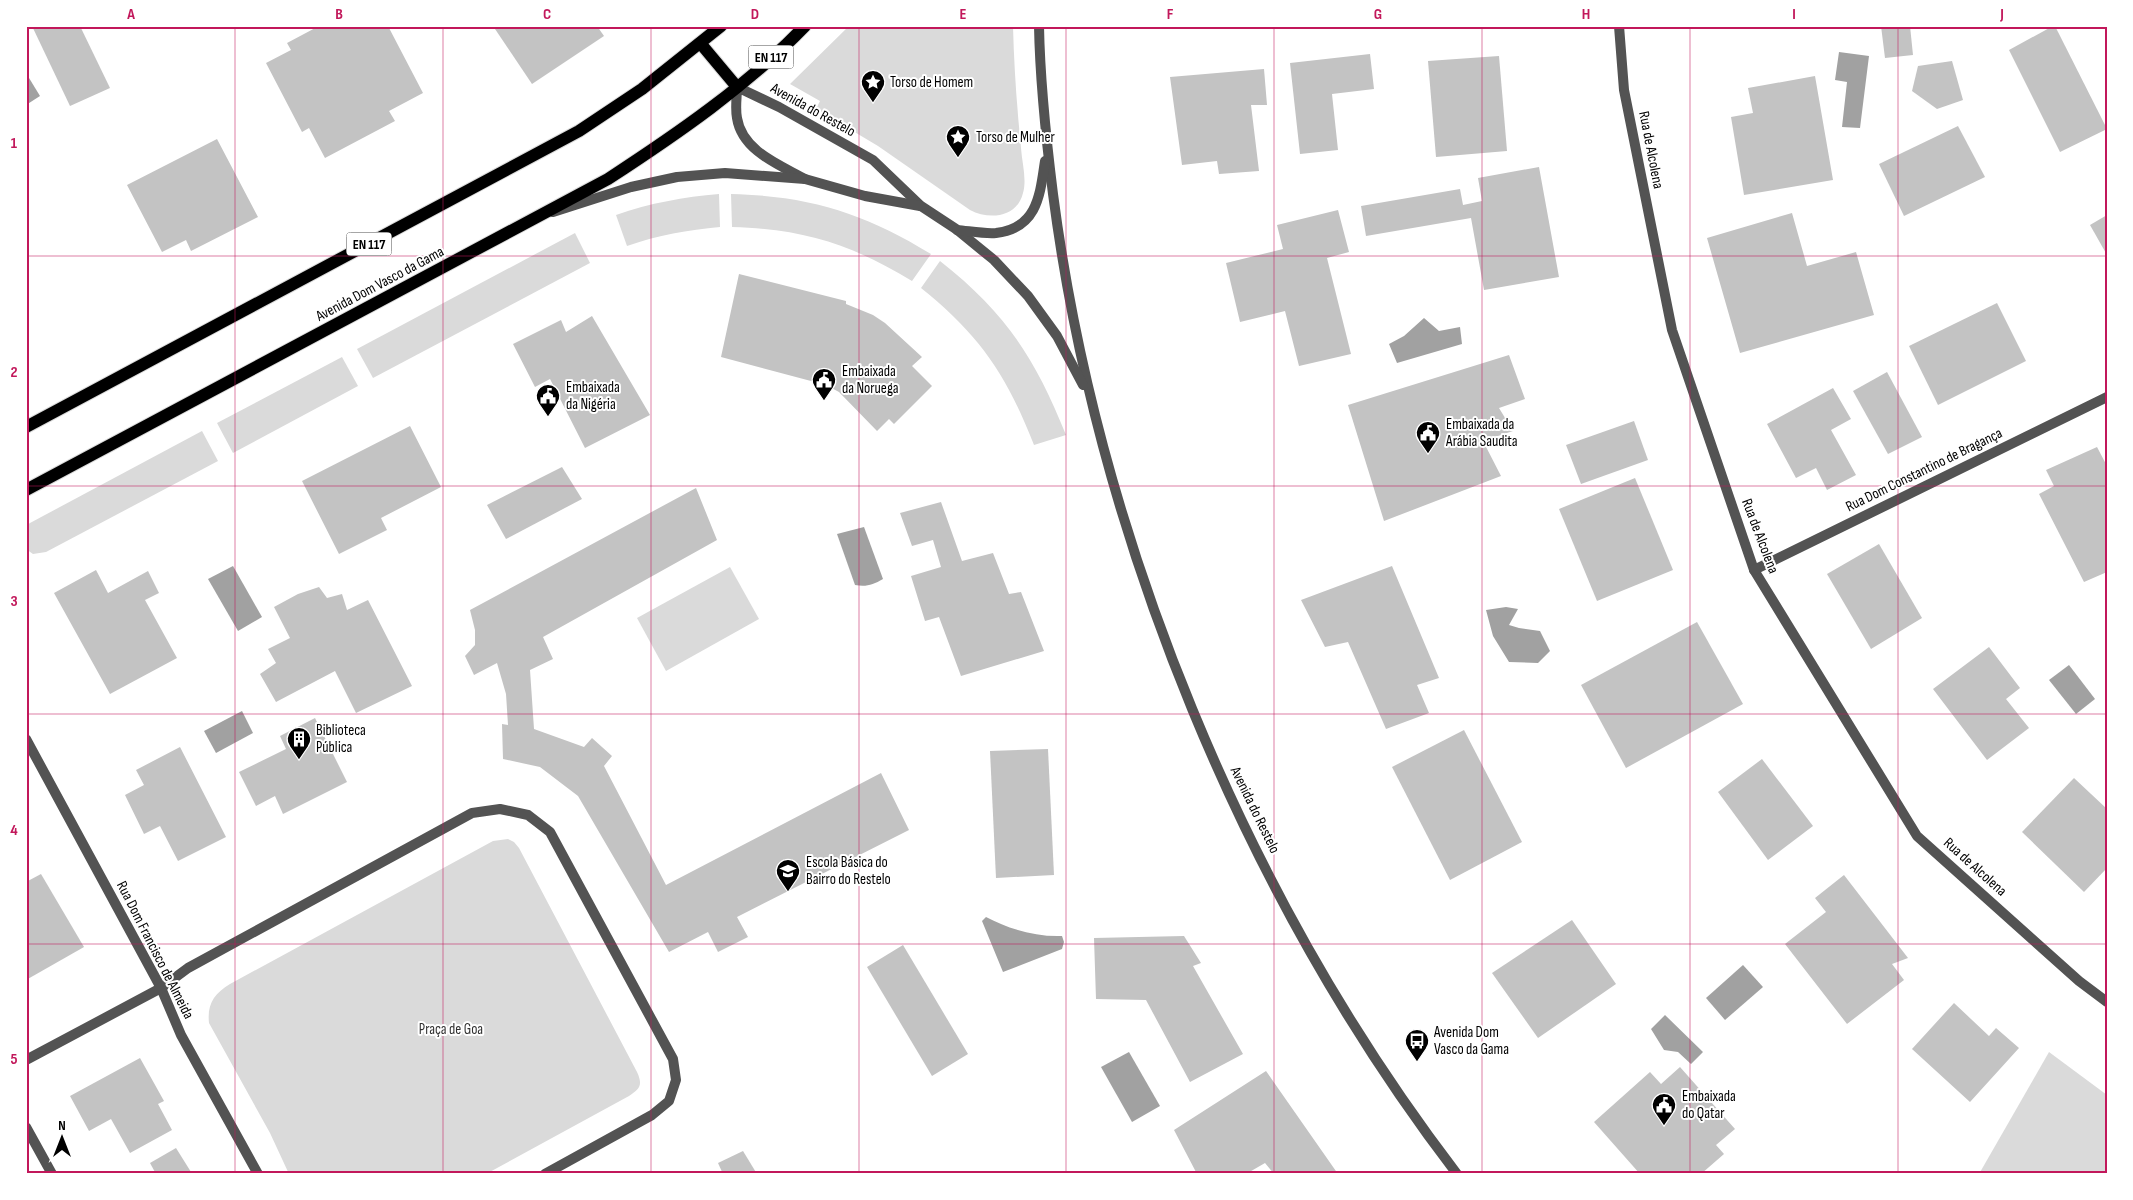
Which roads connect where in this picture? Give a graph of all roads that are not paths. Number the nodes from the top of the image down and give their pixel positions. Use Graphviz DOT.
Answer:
graph roads {
  1 [pos="722,26"];
  2 [pos="804,26"];
  3 [pos="1039,26"];
  4 [pos="1619,26"];
  5 [pos="701,44"];
  6 [pos="738,87"];
  7 [pos="1047,147"];
  8 [pos="805,179"];
  9 [pos="921,206"];
  10 [pos="541,217"];
  11 [pos="956,229"];
  12 [pos="2107,397"];
  13 [pos="26,426"];
  14 [pos="1097,426"];
  15 [pos="26,490"];
  16 [pos="1754,570"];
  17 [pos="26,739"];
  18 [pos="161,988"];
  19 [pos="2107,1002"];
  20 [pos="26,1060"];
  21 [pos="26,1127"];
  22 [pos="52,1174"];
  23 [pos="258,1174"];
  24 [pos="545,1174"];
  25 [pos="1456,1174"];
  1 -- 5 [label="main road"];
  2 -- 6 [label="main road, EN 117"];
  3 -- 7 [label="street, Avenida do Restelo"];
  4 -- 16 [label="street, Rua de Alcolena"];
  5 -- 6 [label="main road"];
  5 -- 13 [label="main road, EN 117"];
  6 -- 8 [label="street, Avenida do Restelo"];
  6 -- 9 [label="street, Avenida do Restelo"];
  6 -- 10 [label="main road, Avenida Dom Vasco da Gama / EN 117"];
  7 -- 11 [label="street, Avenida do Restelo"];
  7 -- 14 [label="street, Avenida do Restelo"];
  8 -- 9 [label="street, Avenida do Restelo"];
  8 -- 10 [label="street, Avenida do Restelo"];
  9 -- 11 [label="street, Avenida do Restelo"];
  10 -- 15 [label="main road, Avenida Dom Vasco da Gama / EN 117"];
  11 -- 14 [label="street, Avenida do Restelo"];
  12 -- 16 [label="street, Rua Dom Constantino de Bragança"];
  14 -- 25 [label="street, Avenida do Restelo"];
  16 -- 19 [label="street, Rua de Alcolena"];
  17 -- 18 [label="street, Rua Dom Francisco de Almeida"];
  18 -- 20 [label="street"];
  18 -- 23 [label="street, Rua Dom Francisco de Almeida"];
  18 -- 24 [label="street"];
  21 -- 22 [label="street"];
}
